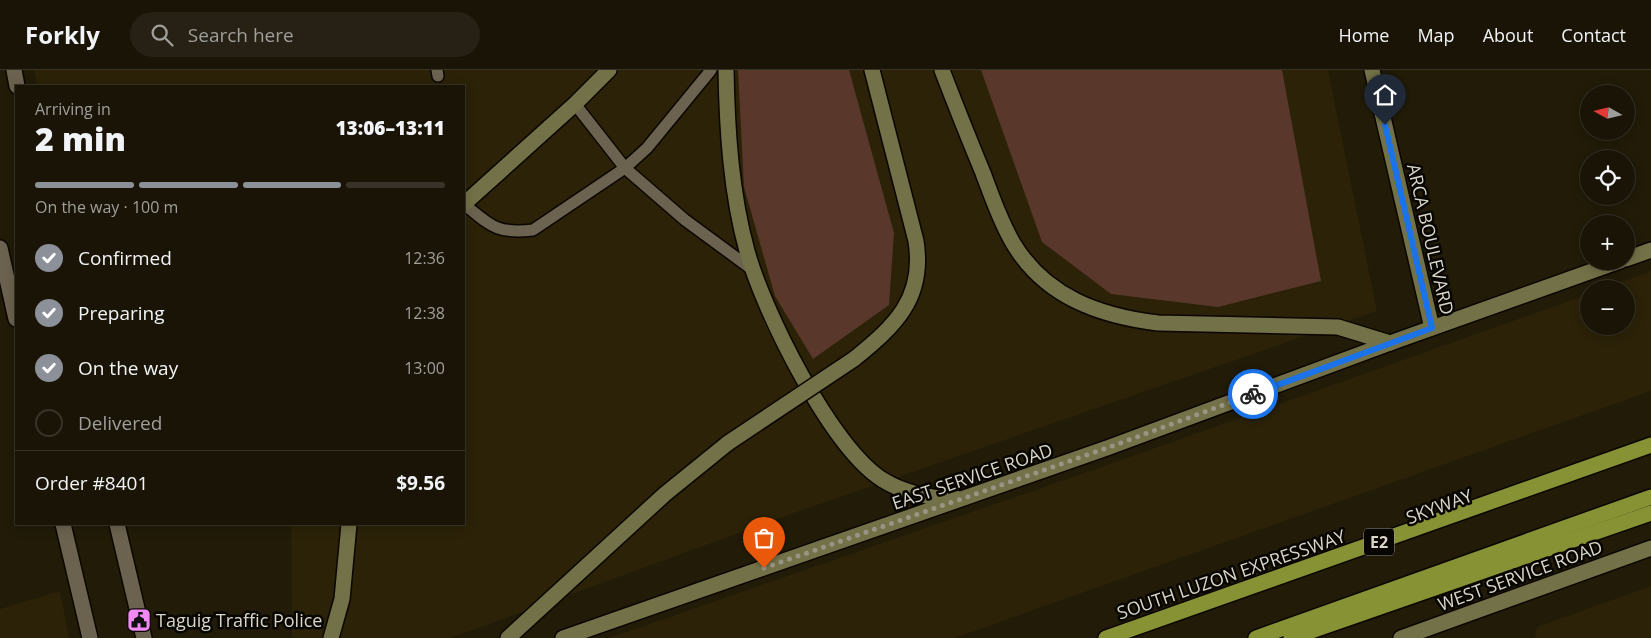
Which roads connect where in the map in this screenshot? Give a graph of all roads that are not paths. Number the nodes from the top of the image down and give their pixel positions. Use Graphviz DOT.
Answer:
graph roads {
  1 [pos="14,70"];
  2 [pos="609,70"];
  3 [pos="711,70"];
  4 [pos="726,70"];
  5 [pos="872,70"];
  6 [pos="942,70"];
  7 [pos="1372,70"];
  8 [pos="18,85"];
  9 [pos="575,104"];
  10 [pos="625,168"];
  11 [pos="465,203"];
  12 [pos="465,205"];
  13 [pos="0,248"];
  14 [pos="1651,250"];
  15 [pos="1635,256"];
  16 [pos="753,270"];
  17 [pos="1595,270"];
  18 [pos="15,315"];
  19 [pos="1432,328"];
  20 [pos="1390,343"];
  21 [pos="1651,445"];
  22 [pos="1651,450"];
  23 [pos="1651,497"];
  24 [pos="965,498"];
  25 [pos="1651,512"];
  26 [pos="63,525"];
  27 [pos="118,525"];
  28 [pos="350,525"];
  29 [pos="1651,548"];
  30 [pos="90,638"];
  31 [pos="144,638"];
  32 [pos="331,638"];
  33 [pos="508,638"];
  34 [pos="563,638"];
  35 [pos="1106,638"];
  36 [pos="1126,638"];
  37 [pos="1256,638"];
  38 [pos="1291,638"];
  39 [pos="1401,638"];
  1 -- 8 [label="street"];
  2 -- 9 [label="main road"];
  3 -- 10 [label="lane"];
  4 -- 16 [label="main road"];
  5 -- 33 [label="main road, bridge"];
  6 -- 20 [label="main road"];
  7 -- 19 [label="main road, ARCA BOULEVARD"];
  9 -- 10 [label="lane"];
  9 -- 11 [label="main road"];
  10 -- 12 [label="lane"];
  10 -- 16 [label="lane"];
  13 -- 18 [label="street"];
  14 -- 15 [label="main road"];
  16 -- 24 [label="main road"];
  17 -- 19 [label="main road, EAST SERVICE ROAD"];
  19 -- 20 [label="main road, EAST SERVICE ROAD"];
  20 -- 24 [label="main road, EAST SERVICE ROAD"];
  21 -- 35 [label="highway, SOUTH LUZON EXPRESSWAY / E2"];
  22 -- 36 [label="highway, SKYWAY / E2"];
  23 -- 37 [label="highway"];
  24 -- 34 [label="main road, EAST SERVICE ROAD"];
  25 -- 38 [label="highway"];
  26 -- 30 [label="street"];
  27 -- 31 [label="street"];
  28 -- 32 [label="main road"];
  29 -- 39 [label="main road, WEST SERVICE ROAD"];
}
